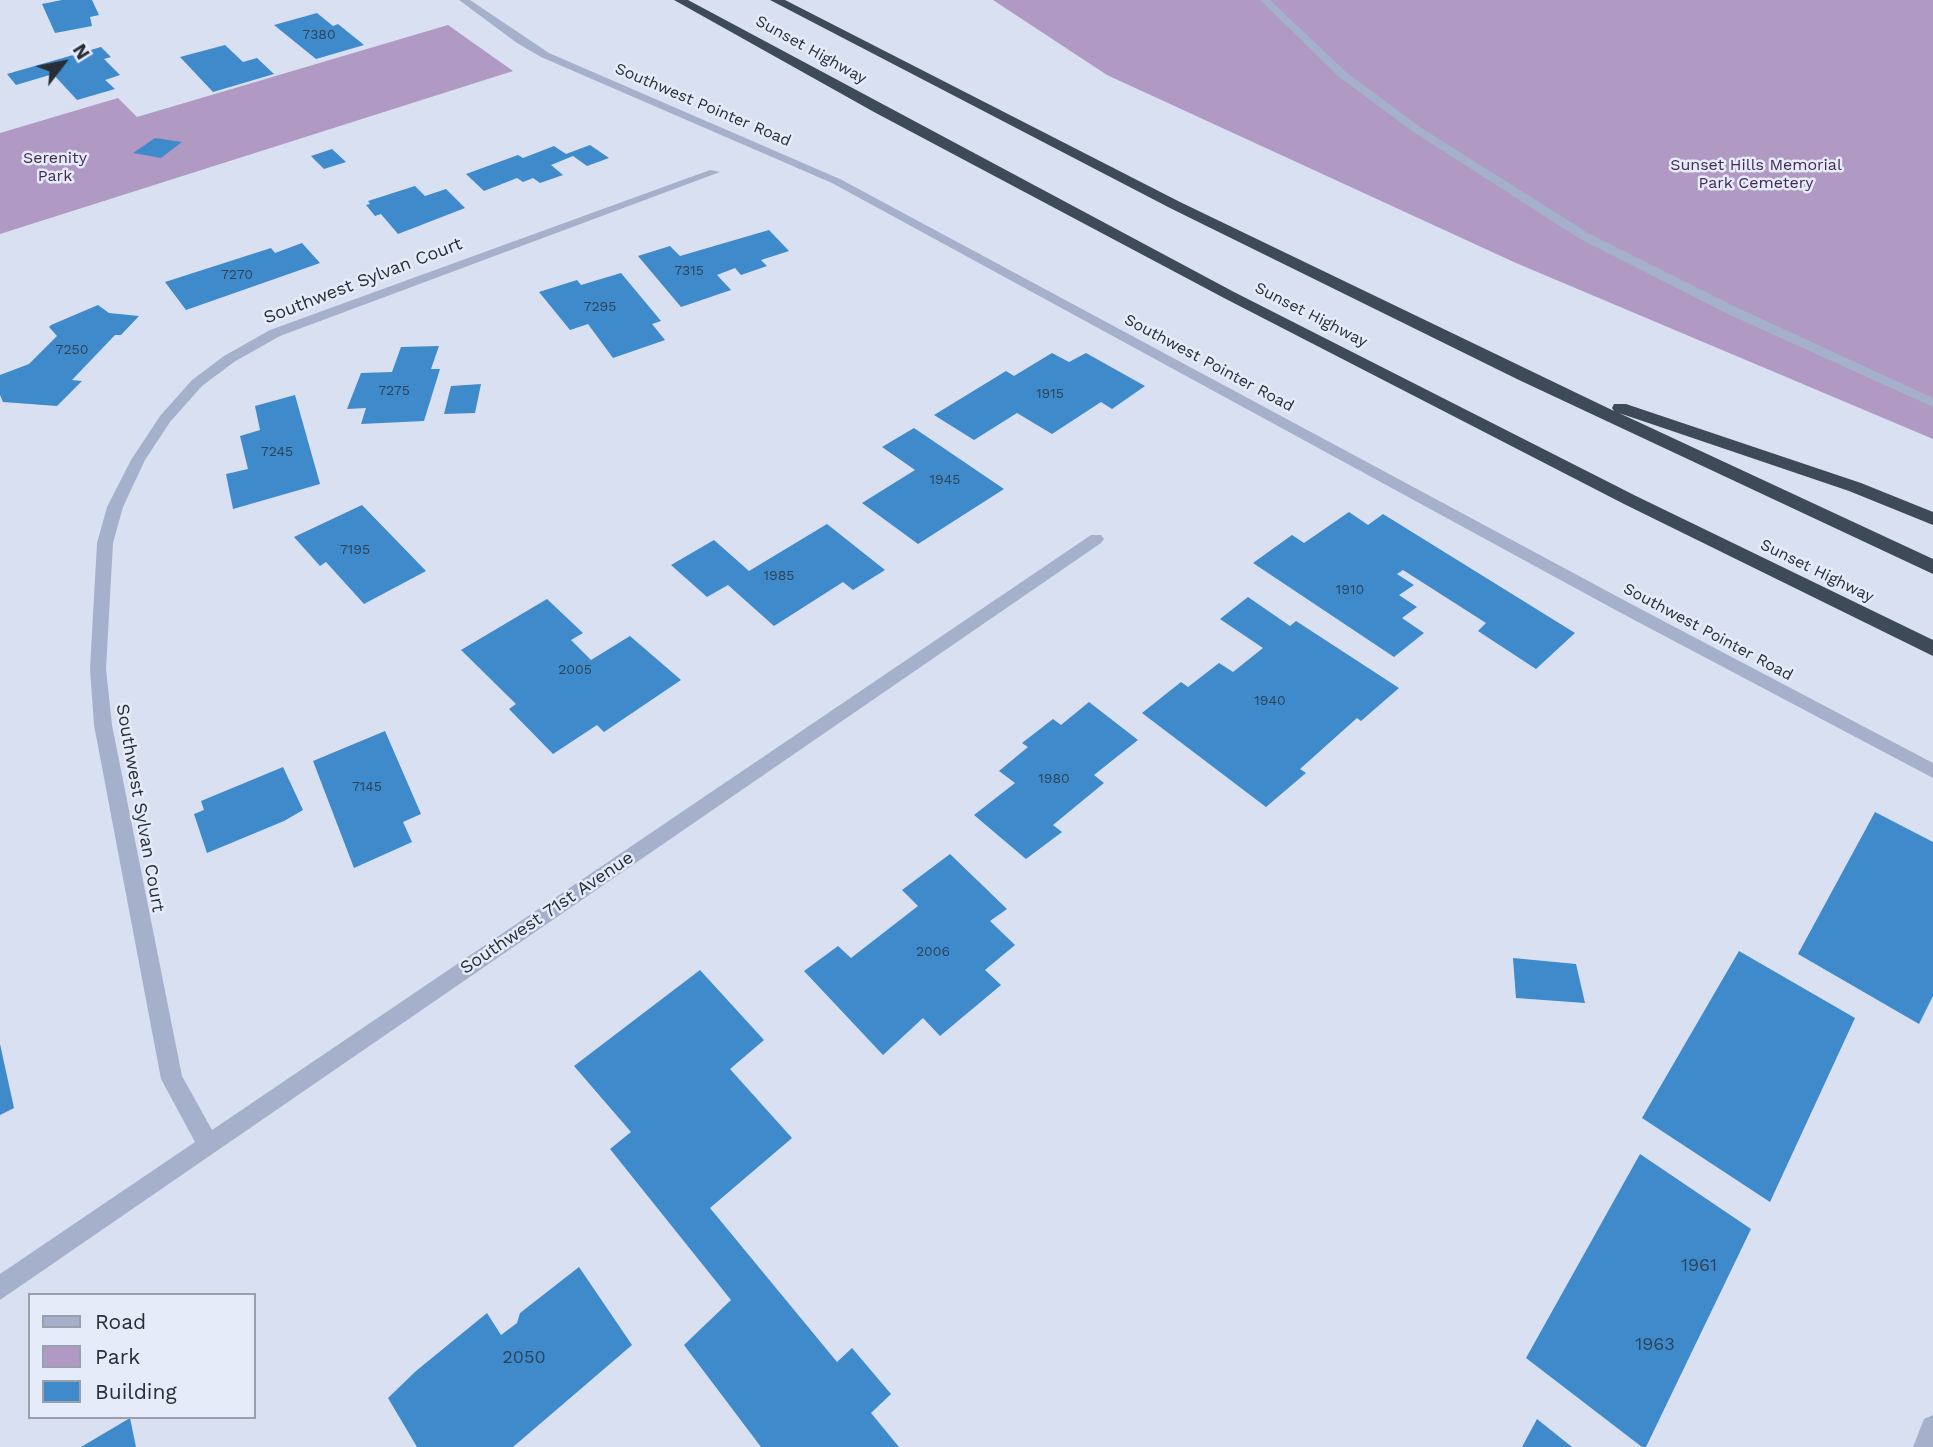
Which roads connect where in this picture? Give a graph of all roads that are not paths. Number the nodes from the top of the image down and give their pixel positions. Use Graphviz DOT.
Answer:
graph roads {
  1 [pos="464,0"];
  2 [pos="680,0"];
  3 [pos="776,0"];
  4 [pos="1265,0"];
  5 [pos="714,172"];
  6 [pos="1525,376"];
  7 [pos="1933,403"];
  8 [pos="1933,519"];
  9 [pos="1096,539"];
  10 [pos="1933,568"];
  11 [pos="1933,649"];
  12 [pos="1933,771"];
  13 [pos="208,1144"];
  14 [pos="0,1288"];
  15 [pos="1933,1428"];
  16 [pos="1926,1447"];
  1 -- 12 [label="street, Southwest Pointer Road"];
  2 -- 11 [label="highway, Sunset Highway"];
  3 -- 6 [label="highway, Sunset Highway"];
  4 -- 7 [label="street"];
  5 -- 13 [label="street, Southwest Sylvan Court"];
  6 -- 8 [label="highway"];
  6 -- 10 [label="highway, Sunset Highway"];
  9 -- 13 [label="street, Southwest 71st Avenue"];
  13 -- 14 [label="street, Southwest 71st Avenue"];
  15 -- 16 [label="street"];
}
